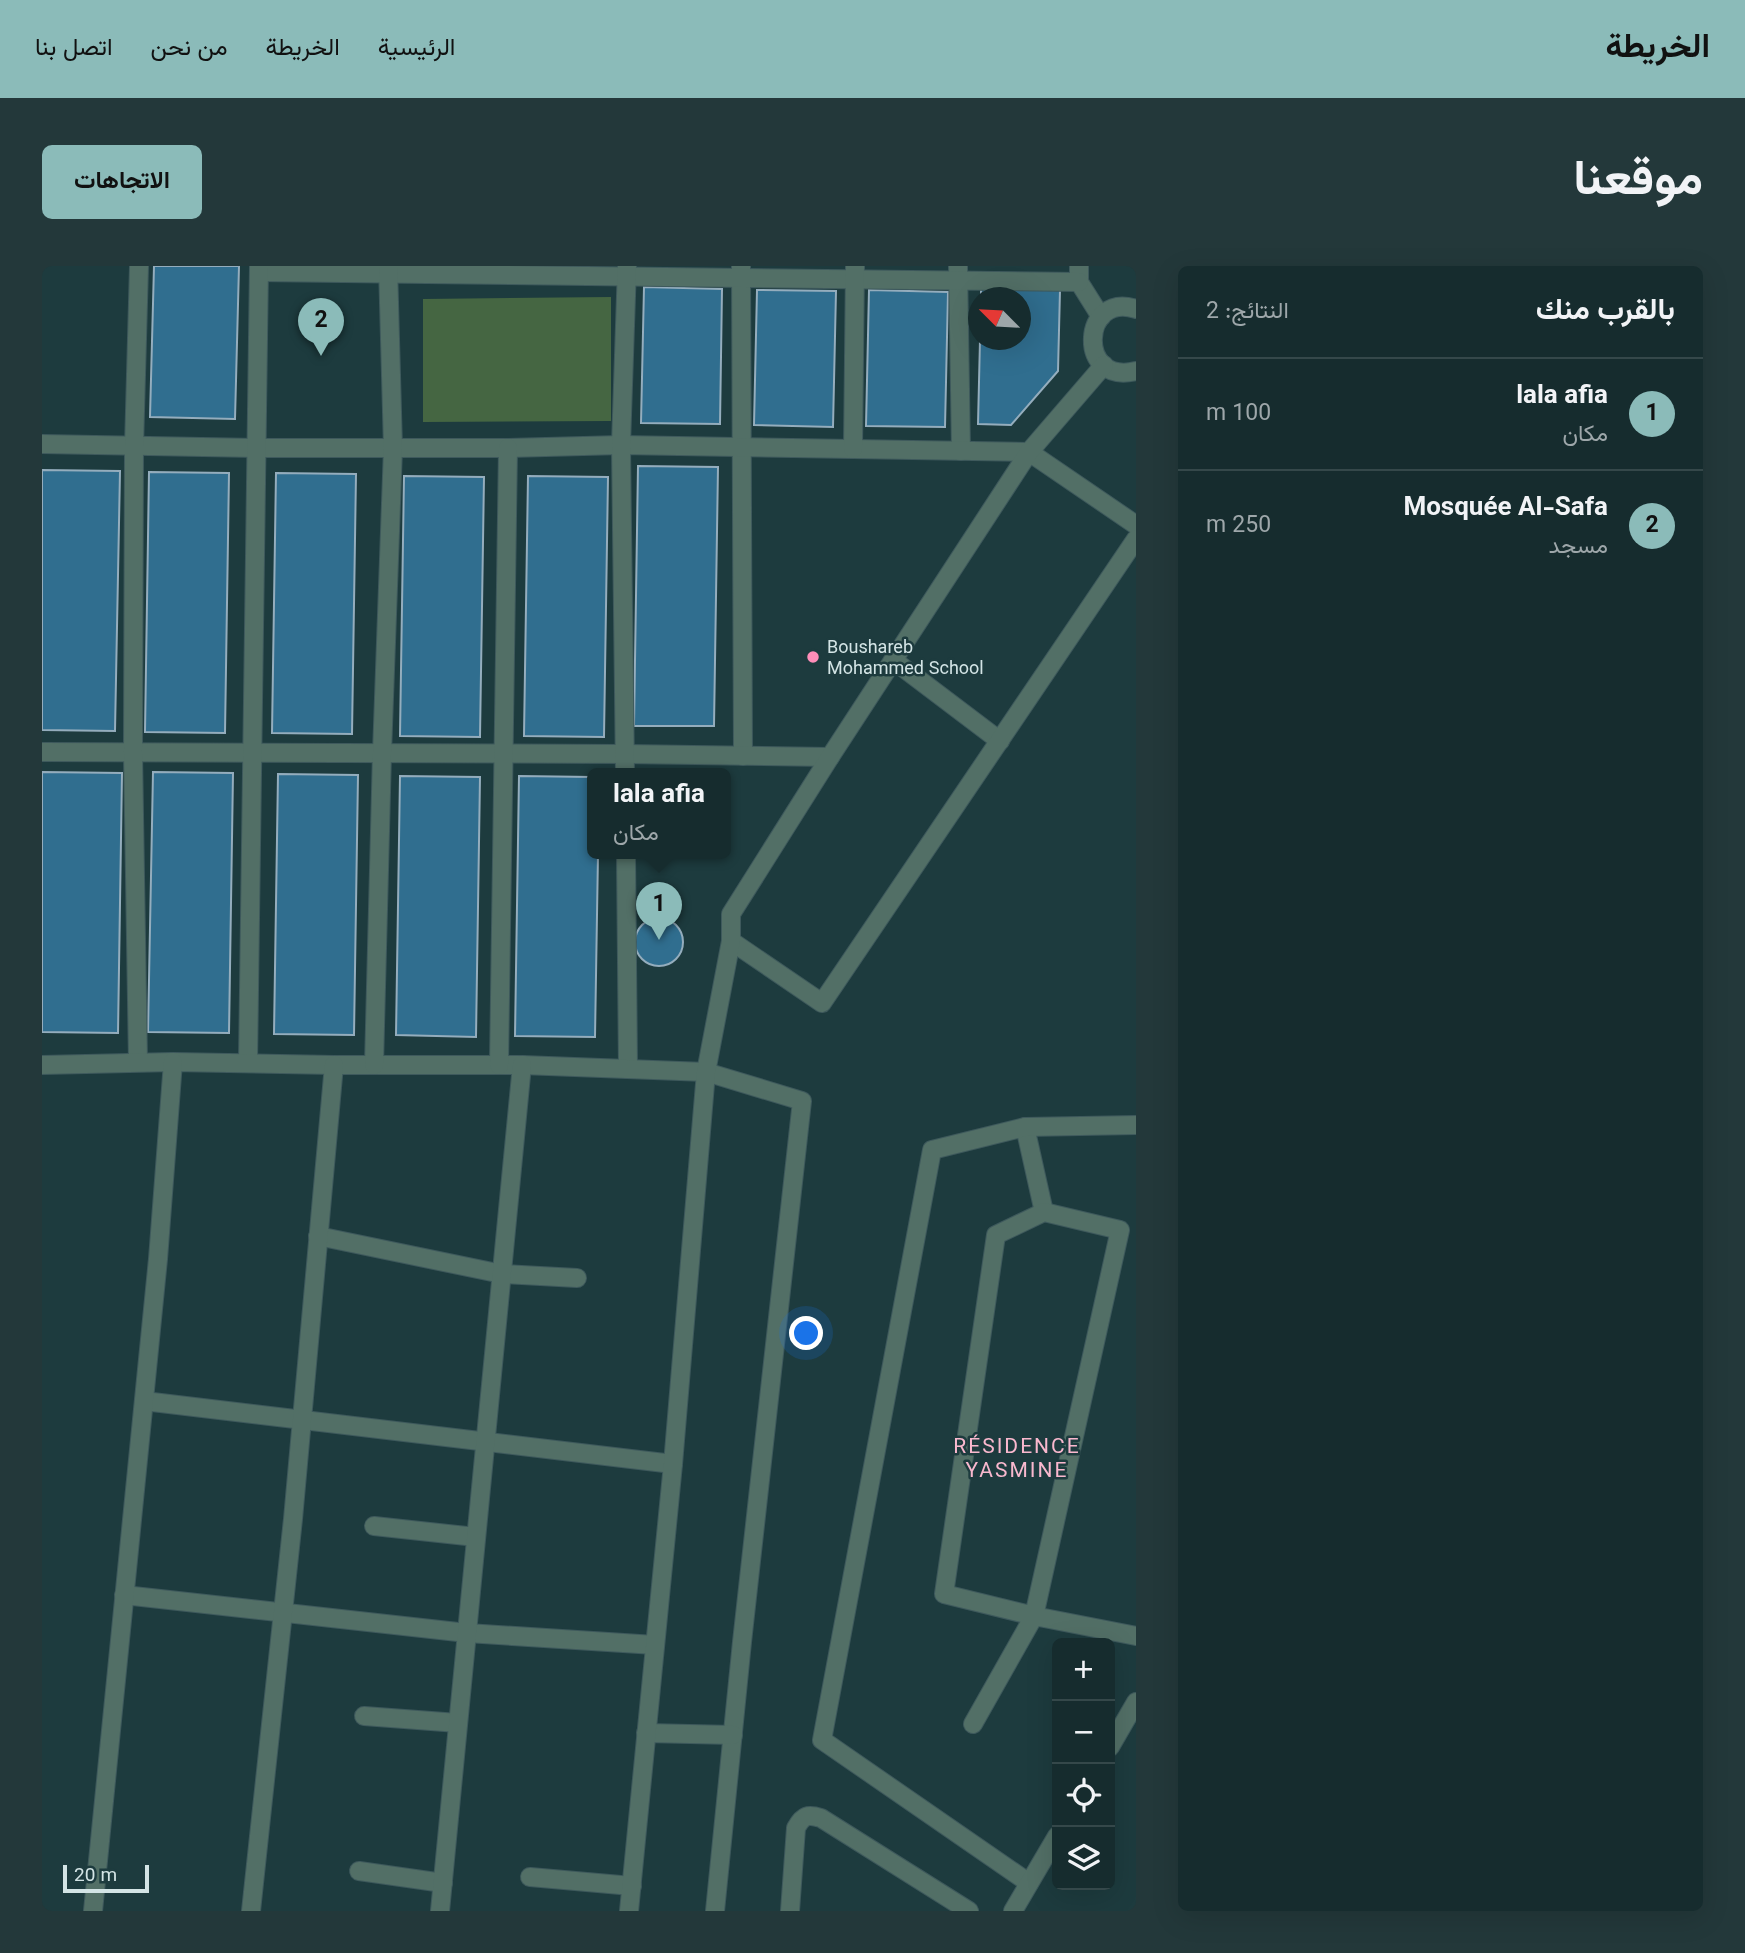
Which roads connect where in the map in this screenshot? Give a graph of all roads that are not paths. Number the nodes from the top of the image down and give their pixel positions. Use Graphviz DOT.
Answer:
graph roads {
  1 [pos="139,266"];
  2 [pos="259,269"];
  3 [pos="388,270"];
  4 [pos="509,271"];
  5 [pos="627,271"];
  6 [pos="741,272"];
  7 [pos="855,273"];
  8 [pos="958,273"];
  9 [pos="1079,274"];
  10 [pos="1136,309"];
  11 [pos="1101,317"];
  12 [pos="1104,365"];
  13 [pos="1136,371"];
  14 [pos="42,444"];
  15 [pos="621,445"];
  16 [pos="134,447"];
  17 [pos="741,447"];
  18 [pos="257,448"];
  19 [pos="393,448"];
  20 [pos="508,448"];
  21 [pos="853,449"];
  22 [pos="961,451"];
  23 [pos="1029,452"];
  24 [pos="1136,525"];
  25 [pos="1136,539"];
  26 [pos="893,660"];
  27 [pos="1000,741"];
  28 [pos="42,752"];
  29 [pos="133,753"];
  30 [pos="252,753"];
  31 [pos="382,753"];
  32 [pos="504,753"];
  33 [pos="625,754"];
  34 [pos="743,756"];
  35 [pos="830,757"];
  36 [pos="625,768"];
  37 [pos="626,859"];
  38 [pos="731,941"];
  39 [pos="138,1062"];
  40 [pos="173,1062"];
  41 [pos="248,1063"];
  42 [pos="42,1065"];
  43 [pos="334,1065"];
  44 [pos="374,1065"];
  45 [pos="499,1065"];
  46 [pos="522,1065"];
  47 [pos="628,1069"];
  48 [pos="706,1072"];
  49 [pos="1136,1125"];
  50 [pos="1025,1127"];
  51 [pos="1044,1212"];
  52 [pos="318,1236"];
  53 [pos="502,1274"];
  54 [pos="577,1278"];
  55 [pos="144,1401"];
  56 [pos="301,1420"];
  57 [pos="485,1442"];
  58 [pos="673,1464"];
  59 [pos="374,1525"];
  60 [pos="476,1538"];
  61 [pos="124,1595"];
  62 [pos="283,1614"];
  63 [pos="1034,1616"];
  64 [pos="467,1633"];
  65 [pos="1136,1636"];
  66 [pos="655,1645"];
  67 [pos="1136,1702"];
  68 [pos="364,1716"];
  69 [pos="458,1723"];
  70 [pos="973,1724"];
  71 [pos="646,1733"];
  72 [pos="733,1735"];
  73 [pos="1115,1738"];
  74 [pos="1052,1845"];
  75 [pos="359,1871"];
  76 [pos="530,1877"];
  77 [pos="443,1883"];
  78 [pos="1029,1884"];
  79 [pos="632,1886"];
  80 [pos="93,1911"];
  81 [pos="251,1911"];
  82 [pos="440,1911"];
  83 [pos="629,1911"];
  84 [pos="715,1911"];
  85 [pos="790,1911"];
  86 [pos="970,1911"];
  87 [pos="1013,1911"];
  1 -- 16 [label="street"];
  2 -- 3 [label="street"];
  2 -- 18 [label="street"];
  3 -- 4 [label="street"];
  3 -- 19 [label="street"];
  4 -- 5 [label="street"];
  5 -- 6 [label="street"];
  5 -- 15 [label="street"];
  6 -- 7 [label="street"];
  6 -- 17 [label="street"];
  7 -- 8 [label="street"];
  7 -- 21 [label="street"];
  8 -- 9 [label="street"];
  8 -- 22 [label="street"];
  9 -- 11 [label="street"];
  10 -- 11 [label="street"];
  11 -- 12 [label="street"];
  12 -- 13 [label="street"];
  12 -- 23 [label="street"];
  14 -- 16 [label="street"];
  15 -- 17 [label="street"];
  15 -- 20 [label="street"];
  15 -- 33 [label="street"];
  16 -- 18 [label="street"];
  16 -- 29 [label="street"];
  17 -- 21 [label="street"];
  17 -- 34 [label="street"];
  18 -- 19 [label="street"];
  18 -- 30 [label="street"];
  19 -- 20 [label="street"];
  19 -- 31 [label="street"];
  20 -- 32 [label="street"];
  21 -- 22 [label="street"];
  22 -- 23 [label="street"];
  23 -- 24 [label="street"];
  23 -- 26 [label="street"];
  25 -- 27 [label="street"];
  26 -- 27 [label="street"];
  26 -- 35 [label="street"];
  27 -- 38 [label="street"];
  28 -- 29 [label="street"];
  29 -- 30 [label="street"];
  29 -- 39 [label="street"];
  30 -- 31 [label="street"];
  30 -- 41 [label="street"];
  31 -- 32 [label="street"];
  31 -- 44 [label="street"];
  32 -- 33 [label="street"];
  32 -- 45 [label="street"];
  33 -- 34 [label="street"];
  33 -- 36 [label="street"];
  34 -- 35 [label="street"];
  35 -- 38 [label="street"];
  37 -- 47 [label="street"];
  38 -- 48 [label="street"];
  39 -- 40 [label="street"];
  39 -- 42 [label="street"];
  40 -- 41 [label="street"];
  40 -- 55 [label="street"];
  41 -- 43 [label="street"];
  43 -- 44 [label="street"];
  43 -- 52 [label="street"];
  44 -- 45 [label="street"];
  45 -- 46 [label="street"];
  46 -- 47 [label="street"];
  46 -- 53 [label="street"];
  47 -- 48 [label="street"];
  48 -- 58 [label="street"];
  48 -- 72 [label="street"];
  49 -- 50 [label="street"];
  50 -- 51 [label="street"];
  50 -- 78 [label="street"];
  51 -- 63 [label="street"];
  51 -- 63 [label="street"];
  52 -- 53 [label="street"];
  52 -- 56 [label="street"];
  53 -- 54 [label="street"];
  53 -- 57 [label="street"];
  55 -- 56 [label="street"];
  55 -- 61 [label="street"];
  56 -- 57 [label="street"];
  56 -- 62 [label="street"];
  57 -- 58 [label="street"];
  57 -- 60 [label="street"];
  58 -- 66 [label="street"];
  59 -- 60 [label="street"];
  60 -- 64 [label="street"];
  61 -- 62 [label="street"];
  61 -- 80 [label="street"];
  62 -- 64 [label="street"];
  62 -- 81 [label="street"];
  63 -- 65 [label="street"];
  63 -- 70 [label="street"];
  64 -- 66 [label="street"];
  64 -- 69 [label="street"];
  66 -- 71 [label="street"];
  67 -- 73 [label="street"];
  68 -- 69 [label="street"];
  69 -- 77 [label="street"];
  71 -- 72 [label="street"];
  71 -- 79 [label="street"];
  72 -- 84 [label="street"];
  74 -- 78 [label="street"];
  75 -- 77 [label="street"];
  76 -- 79 [label="street"];
  77 -- 82 [label="street"];
  78 -- 87 [label="street"];
  79 -- 83 [label="street"];
  85 -- 86 [label="street"];
}
